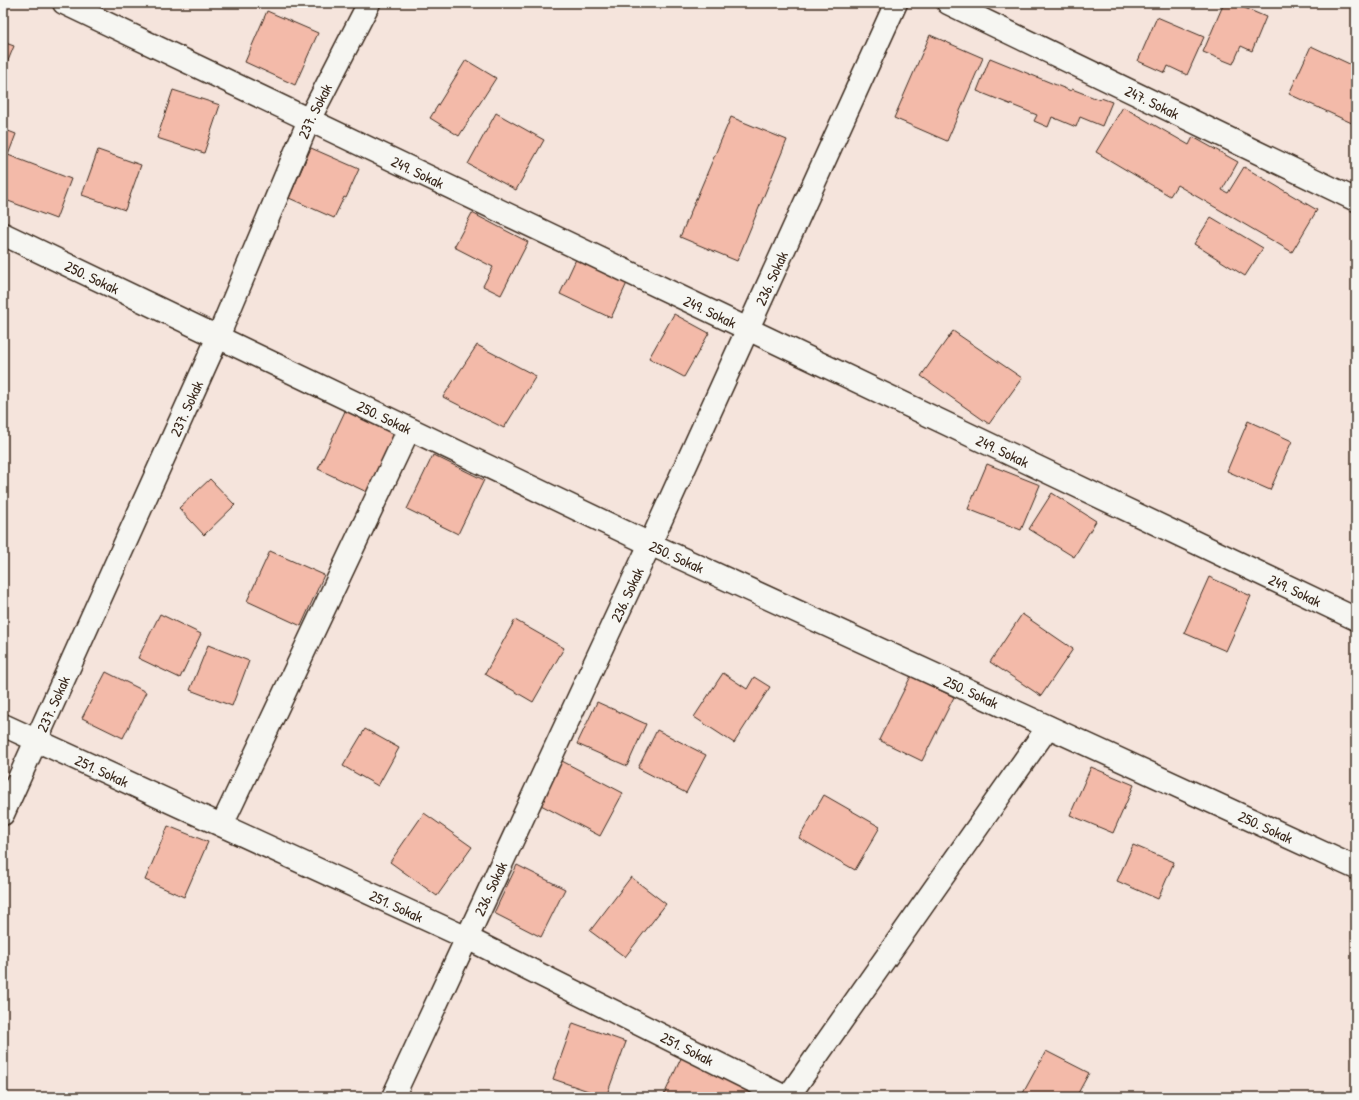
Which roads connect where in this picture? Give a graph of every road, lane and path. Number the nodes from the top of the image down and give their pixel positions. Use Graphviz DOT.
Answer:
graph roads {
  1 [pos="64,3"];
  2 [pos="369,3"];
  3 [pos="896,3"];
  4 [pos="948,3"];
  5 [pos="309,120"];
  6 [pos="1356,200"];
  7 [pos="3,234"];
  8 [pos="748,330"];
  9 [pos="218,337"];
  10 [pos="409,429"];
  11 [pos="650,544"];
  12 [pos="1356,619"];
  13 [pos="3,725"];
  14 [pos="1048,727"];
  15 [pos="36,740"];
  16 [pos="3,814"];
  17 [pos="222,825"];
  18 [pos="1356,868"];
  19 [pos="467,938"];
  20 [pos="393,1097"];
  21 [pos="785,1097"];
  22 [pos="788,1097"];
  1 -- 5 [label="street, 249. Sokak"];
  2 -- 5 [label="street, 237. Sokak"];
  3 -- 8 [label="street, 236. Sokak"];
  4 -- 6 [label="street, 247. Sokak"];
  5 -- 8 [label="street, 249. Sokak"];
  5 -- 9 [label="street, 237. Sokak"];
  7 -- 9 [label="street, 250. Sokak"];
  8 -- 11 [label="street, 236. Sokak"];
  8 -- 12 [label="street, 249. Sokak"];
  9 -- 10 [label="street, 250. Sokak"];
  9 -- 15 [label="street, 237. Sokak"];
  10 -- 11 [label="street, 250. Sokak"];
  10 -- 17 [label="street"];
  11 -- 14 [label="street, 250. Sokak"];
  11 -- 19 [label="street, 236. Sokak"];
  13 -- 15 [label="street, 251. Sokak"];
  14 -- 18 [label="street, 250. Sokak"];
  14 -- 22 [label="street"];
  15 -- 16 [label="street, 237. Sokak"];
  15 -- 17 [label="street, 251. Sokak"];
  17 -- 19 [label="street, 251. Sokak"];
  19 -- 20 [label="street, 236. Sokak"];
  19 -- 21 [label="street, 251. Sokak"];
}
